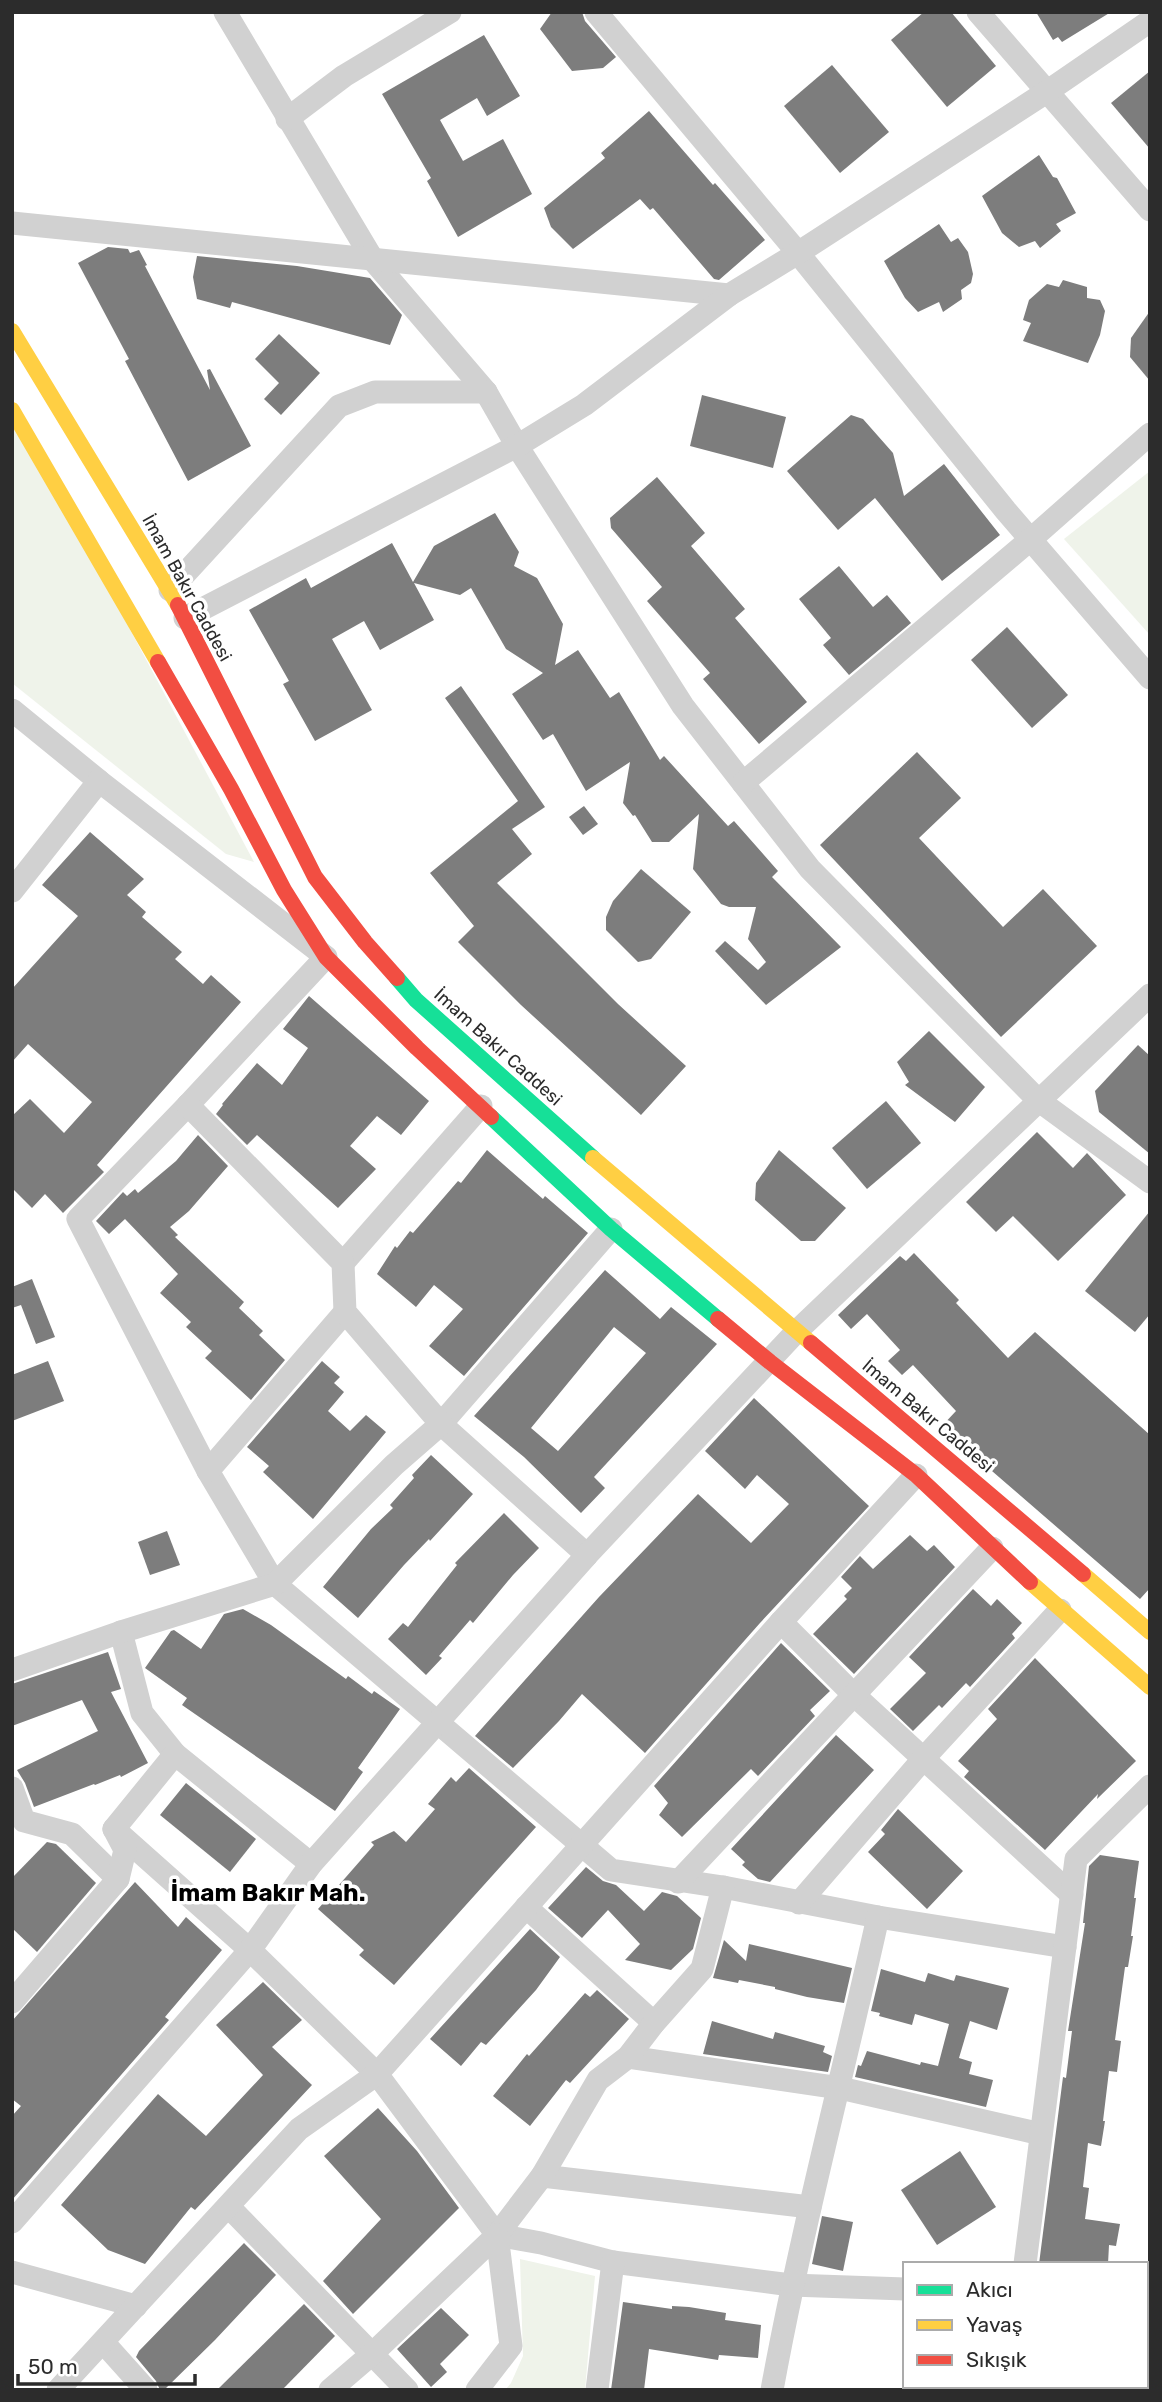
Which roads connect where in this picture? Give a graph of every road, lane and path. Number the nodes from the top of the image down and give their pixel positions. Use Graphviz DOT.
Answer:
graph roads {
  1 [pos="225,12"];
  2 [pos="450,12"];
  3 [pos="596,12"];
  4 [pos="978,12"];
  5 [pos="1150,21"];
  6 [pos="1048,91"];
  7 [pos="287,119"];
  8 [pos="1150,210"];
  9 [pos="12,223"];
  10 [pos="798,253"];
  11 [pos="373,260"];
  12 [pos="729,295"];
  13 [pos="12,331"];
  14 [pos="486,392"];
  15 [pos="12,410"];
  16 [pos="1150,433"];
  17 [pos="517,446"];
  18 [pos="1031,540"];
  19 [pos="170,590"];
  20 [pos="185,618"];
  21 [pos="1150,678"];
  22 [pos="12,710"];
  23 [pos="99,781"];
  24 [pos="743,783"];
  25 [pos="12,891"];
  26 [pos="326,957"];
  27 [pos="1150,995"];
  28 [pos="1038,1100"];
  29 [pos="188,1105"];
  30 [pos="481,1106"];
  31 [pos="1150,1182"];
  32 [pos="611,1229"];
  33 [pos="343,1263"];
  34 [pos="345,1311"];
  35 [pos="797,1331"];
  36 [pos="770,1362"];
  37 [pos="440,1424"];
  38 [pos="208,1471"];
  39 [pos="916,1475"];
  40 [pos="992,1548"];
  41 [pos="587,1555"];
  42 [pos="275,1584"];
  43 [pos="1060,1610"];
  44 [pos="782,1622"];
  45 [pos="121,1632"];
  46 [pos="1150,1632"];
  47 [pos="12,1670"];
  48 [pos="1150,1687"];
  49 [pos="853,1694"];
  50 [pos="438,1724"];
  51 [pos="175,1754"];
  52 [pos="923,1758"];
  53 [pos="1150,1786"];
  54 [pos="12,1788"];
  55 [pos="114,1829"];
  56 [pos="581,1846"];
  57 [pos="312,1864"];
  58 [pos="118,1879"];
  59 [pos="678,1882"];
  60 [pos="723,1887"];
  61 [pos="1072,1895"];
  62 [pos="799,1903"];
  63 [pos="526,1908"];
  64 [pos="878,1917"];
  65 [pos="1065,1947"];
  66 [pos="250,1950"];
  67 [pos="12,2002"];
  68 [pos="654,2022"];
  69 [pos="628,2057"];
  70 [pos="377,2074"];
  71 [pos="840,2088"];
  72 [pos="1041,2134"];
  73 [pos="542,2176"];
  74 [pos="229,2207"];
  75 [pos="810,2207"];
  76 [pos="12,2222"];
  77 [pos="497,2235"];
  78 [pos="613,2262"];
  79 [pos="1025,2262"];
  80 [pos="12,2272"];
  81 [pos="791,2285"];
  82 [pos="903,2290"];
  83 [pos="136,2306"];
  84 [pos="103,2342"];
  85 [pos="372,2354"];
  86 [pos="58,2390"];
  87 [pos="146,2390"];
  88 [pos="330,2390"];
  89 [pos="407,2390"];
  90 [pos="477,2390"];
  91 [pos="597,2390"];
  92 [pos="772,2390"];
  1 -- 7 [label="street"];
  2 -- 7 [label="street"];
  3 -- 10 [label="street"];
  4 -- 6 [label="street"];
  5 -- 6 [label="street"];
  6 -- 8 [label="street"];
  6 -- 10 [label="street"];
  7 -- 11 [label="street"];
  9 -- 11 [label="street"];
  10 -- 12 [label="street"];
  10 -- 18 [label="street"];
  11 -- 12 [label="street"];
  11 -- 14 [label="street"];
  12 -- 17 [label="street"];
  13 -- 19 [label="main road, İmam Bakır Caddesi"];
  14 -- 17 [label="street"];
  14 -- 19 [label="street"];
  15 -- 26 [label="main road"];
  16 -- 18 [label="street"];
  17 -- 20 [label="street"];
  17 -- 24 [label="street"];
  18 -- 21 [label="street"];
  18 -- 24 [label="street"];
  19 -- 20 [label="main road, İmam Bakır Caddesi"];
  20 -- 35 [label="main road, İmam Bakır Caddesi"];
  22 -- 23 [label="street"];
  23 -- 25 [label="street"];
  23 -- 26 [label="street"];
  24 -- 28 [label="street"];
  26 -- 29 [label="street"];
  26 -- 30 [label="main road"];
  27 -- 28 [label="street"];
  28 -- 31 [label="street"];
  28 -- 35 [label="street"];
  29 -- 33 [label="street"];
  29 -- 38 [label="street"];
  30 -- 32 [label="main road"];
  30 -- 33 [label="street"];
  32 -- 36 [label="main road"];
  32 -- 37 [label="street"];
  33 -- 34 [label="street"];
  34 -- 37 [label="street"];
  34 -- 38 [label="street"];
  35 -- 36 [label="street"];
  35 -- 46 [label="main road, İmam Bakır Caddesi"];
  36 -- 39 [label="main road"];
  36 -- 41 [label="street"];
  37 -- 41 [label="street"];
  37 -- 42 [label="street"];
  38 -- 42 [label="street"];
  39 -- 40 [label="main road"];
  39 -- 44 [label="street"];
  40 -- 43 [label="main road"];
  40 -- 49 [label="street"];
  41 -- 50 [label="street"];
  42 -- 45 [label="street"];
  42 -- 50 [label="street"];
  43 -- 48 [label="main road"];
  43 -- 52 [label="street"];
  44 -- 49 [label="street"];
  44 -- 56 [label="street"];
  45 -- 47 [label="street"];
  45 -- 51 [label="street"];
  49 -- 52 [label="street"];
  49 -- 59 [label="street"];
  50 -- 56 [label="street"];
  50 -- 57 [label="street"];
  51 -- 55 [label="street"];
  51 -- 57 [label="street"];
  52 -- 61 [label="street"];
  52 -- 62 [label="street"];
  53 -- 61 [label="street"];
  54 -- 58 [label="street"];
  55 -- 58 [label="street"];
  55 -- 66 [label="street"];
  56 -- 59 [label="street"];
  56 -- 63 [label="street"];
  57 -- 66 [label="street"];
  58 -- 67 [label="street"];
  59 -- 60 [label="street"];
  60 -- 62 [label="street"];
  60 -- 68 [label="street"];
  61 -- 65 [label="street"];
  62 -- 64 [label="street"];
  63 -- 68 [label="street"];
  63 -- 70 [label="street"];
  64 -- 65 [label="street"];
  64 -- 71 [label="street"];
  65 -- 72 [label="street"];
  66 -- 70 [label="street"];
  66 -- 76 [label="street"];
  68 -- 69 [label="street"];
  69 -- 71 [label="street"];
  69 -- 73 [label="street"];
  70 -- 74 [label="street"];
  70 -- 77 [label="street"];
  71 -- 72 [label="street"];
  71 -- 75 [label="street"];
  72 -- 79 [label="street"];
  73 -- 75 [label="street"];
  73 -- 77 [label="street"];
  74 -- 83 [label="street"];
  74 -- 85 [label="street"];
  75 -- 81 [label="street"];
  77 -- 78 [label="street"];
  77 -- 85 [label="street"];
  77 -- 90 [label="street"];
  78 -- 81 [label="street"];
  78 -- 91 [label="street"];
  80 -- 83 [label="street"];
  81 -- 82 [label="street"];
  81 -- 92 [label="street"];
  83 -- 84 [label="street"];
  84 -- 86 [label="street"];
  84 -- 87 [label="street"];
  85 -- 88 [label="street"];
  85 -- 89 [label="street"];
}
